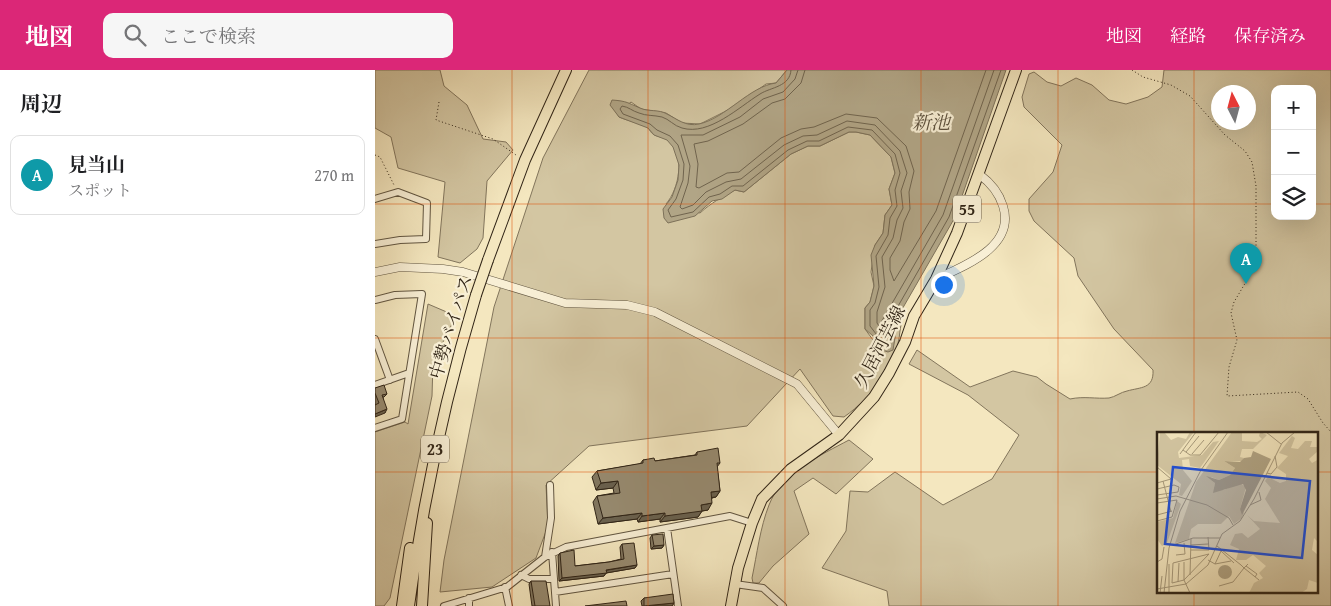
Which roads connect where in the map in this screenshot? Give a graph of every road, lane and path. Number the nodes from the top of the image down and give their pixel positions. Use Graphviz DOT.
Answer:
graph roads {
  1 [pos="566,70"];
  2 [pos="1016,70"];
  3 [pos="1132,70"];
  4 [pos="439,102"];
  5 [pos="375,154"];
  6 [pos="525,160"];
  7 [pos="980,176"];
  8 [pos="396,192"];
  9 [pos="375,199"];
  10 [pos="375,244"];
  11 [pos="375,272"];
  12 [pos="936,279"];
  13 [pos="375,300"];
  14 [pos="375,341"];
  15 [pos="409,373"];
  16 [pos="390,380"];
  17 [pos="375,385"];
  18 [pos="375,428"];
  19 [pos="1331,432"];
  20 [pos="839,435"];
  21 [pos="550,485"];
  22 [pos="426,491"];
  23 [pos="752,523"];
  24 [pos="667,528"];
  25 [pos="552,552"];
  26 [pos="545,557"];
  27 [pos="673,574"];
  28 [pos="521,575"];
  29 [pos="554,579"];
  30 [pos="735,584"];
  31 [pos="505,587"];
  32 [pos="555,592"];
  33 [pos="469,598"];
  34 [pos="402,606"];
  35 [pos="409,606"];
  36 [pos="422,606"];
  37 [pos="445,606"];
  38 [pos="469,606"];
  39 [pos="509,606"];
  40 [pos="556,606"];
  41 [pos="678,606"];
  42 [pos="731,606"];
  43 [pos="783,606"];
  1 -- 6 [label="main road, 中勢バイパス / 23"];
  2 -- 7 [label="main road, 久居河芸線 / 55"];
  3 -- 19 [label="path"];
  4 -- 6 [label="path"];
  5 -- 8 [label="path"];
  6 -- 22 [label="main road, 中勢バイパス / 23, bridge"];
  7 -- 12 [label="main road, 久居河芸線 / 55"];
  7 -- 12 [label="street"];
  8 -- 9 [label="street"];
  8 -- 10 [label="street"];
  11 -- 20 [label="street"];
  12 -- 20 [label="main road, 久居河芸線 / 55"];
  13 -- 15 [label="street"];
  14 -- 16 [label="street"];
  15 -- 16 [label="street"];
  15 -- 18 [label="street"];
  16 -- 17 [label="street"];
  20 -- 23 [label="main road, 久居河芸線 / 55"];
  21 -- 26 [label="street"];
  22 -- 34 [label="main road, 23"];
  22 -- 35 [label="main road, 中勢バイパス / 23"];
  22 -- 36 [label="main road, 23"];
  23 -- 24 [label="street"];
  23 -- 30 [label="main road, 久居河芸線 / 55"];
  24 -- 25 [label="street"];
  24 -- 27 [label="street"];
  25 -- 26 [label="street"];
  25 -- 29 [label="street"];
  26 -- 28 [label="street"];
  27 -- 32 [label="street"];
  27 -- 41 [label="street"];
  28 -- 29 [label="street"];
  28 -- 31 [label="street"];
  29 -- 32 [label="street"];
  30 -- 42 [label="main road, 久居河芸線 / 55"];
  30 -- 43 [label="street"];
  31 -- 33 [label="street"];
  31 -- 39 [label="street"];
  32 -- 40 [label="street"];
  33 -- 37 [label="street"];
  33 -- 38 [label="street"];
}
